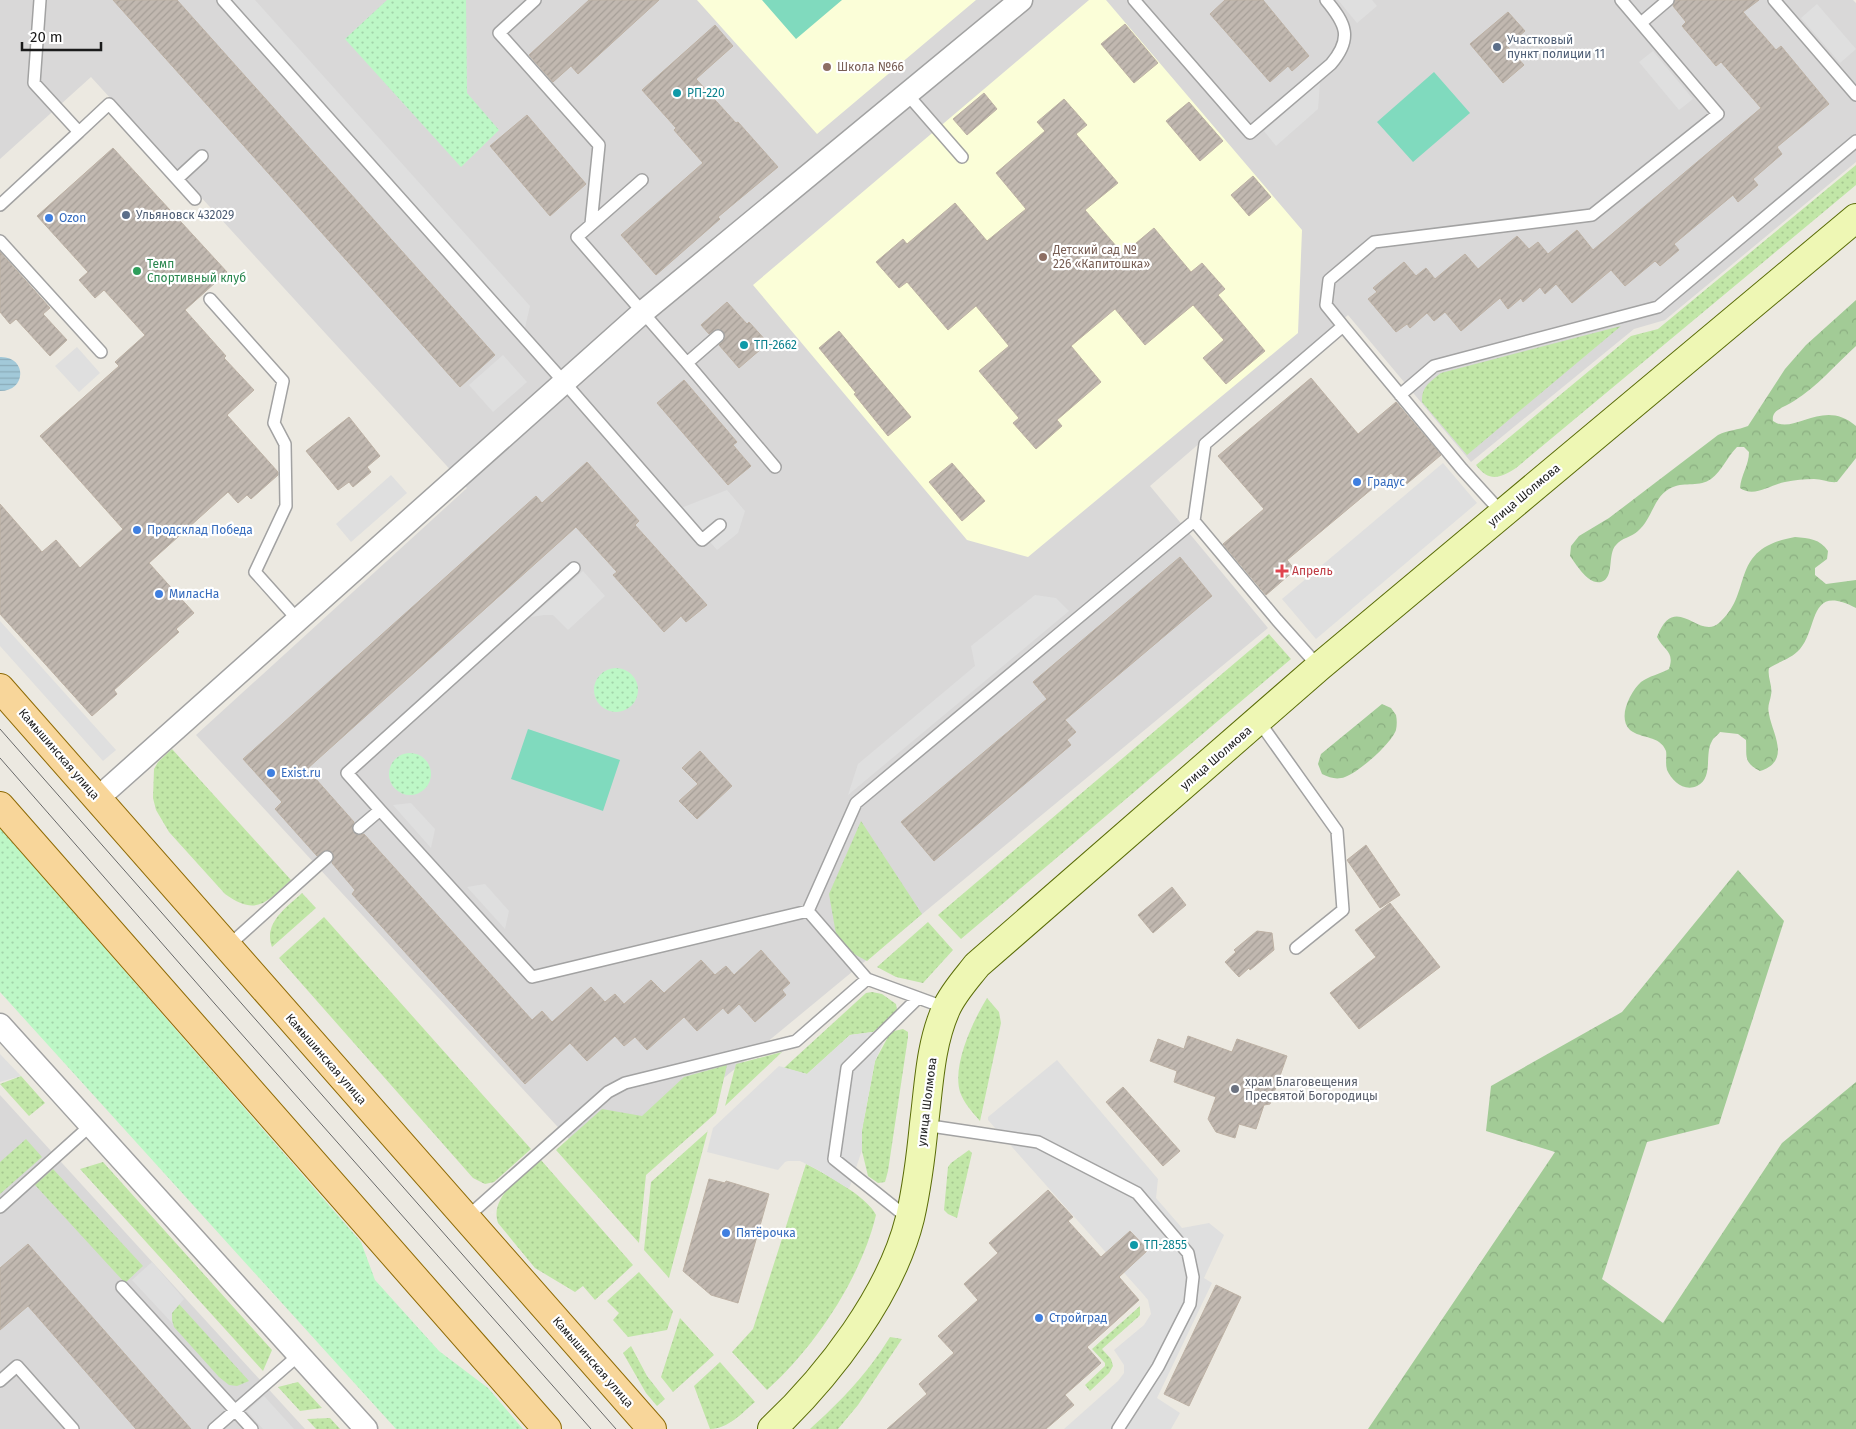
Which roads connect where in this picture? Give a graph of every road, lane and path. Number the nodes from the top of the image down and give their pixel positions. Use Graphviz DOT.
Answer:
graph roads {
  1 [pos="40,0"];
  2 [pos="224,0"];
  3 [pos="535,0"];
  4 [pos="1021,0"];
  5 [pos="1134,0"];
  6 [pos="1326,0"];
  7 [pos="1621,0"];
  8 [pos="1668,0"];
  9 [pos="1774,0"];
  10 [pos="1641,23"];
  11 [pos="907,94"];
  12 [pos="1856,95"];
  13 [pos="79,132"];
  14 [pos="1856,141"];
  15 [pos="202,156"];
  16 [pos="962,157"];
  17 [pos="177,179"];
  18 [pos="642,180"];
  19 [pos="196,200"];
  20 [pos="0,205"];
  21 [pos="1856,218"];
  22 [pos="591,224"];
  23 [pos="0,241"];
  24 [pos="210,299"];
  25 [pos="643,312"];
  26 [pos="1343,326"];
  27 [pos="718,336"];
  28 [pos="101,352"];
  29 [pos="688,363"];
  30 [pos="564,382"];
  31 [pos="1400,395"];
  32 [pos="776,467"];
  33 [pos="1502,513"];
  34 [pos="1194,521"];
  35 [pos="720,524"];
  36 [pos="574,568"];
  37 [pos="298,620"];
  38 [pos="1320,667"];
  39 [pos="0,688"];
  40 [pos="1258,720"];
  41 [pos="97,798"];
  42 [pos="0,806"];
  43 [pos="380,810"];
  44 [pos="359,828"];
  45 [pos="327,857"];
  46 [pos="808,912"];
  47 [pos="228,947"];
  48 [pos="1296,948"];
  49 [pos="867,979"];
  50 [pos="918,998"];
  51 [pos="946,1008"];
  52 [pos="0,1025"];
  53 [pos="91,1124"];
  54 [pos="924,1125"];
  55 [pos="0,1207"];
  56 [pos="466,1218"];
  57 [pos="909,1220"];
  58 [pos="122,1286"];
  59 [pos="300,1354"];
  60 [pos="0,1380"];
  61 [pos="235,1411"];
  62 [pos="73,1429"];
  63 [pos="214,1429"];
  64 [pos="252,1429"];
  65 [pos="366,1429"];
  66 [pos="547,1429"];
  67 [pos="652,1429"];
  68 [pos="772,1429"];
  69 [pos="1118,1429"];
  1 -- 13 [label="lane"];
  2 -- 30 [label="lane"];
  3 -- 22 [label="lane"];
  4 -- 11 [label="street"];
  5 -- 6 [label="lane"];
  7 -- 10 [label="lane"];
  8 -- 10 [label="lane"];
  9 -- 12 [label="lane"];
  10 -- 26 [label="lane"];
  11 -- 16 [label="lane"];
  11 -- 25 [label="street"];
  13 -- 17 [label="lane"];
  13 -- 20 [label="lane"];
  14 -- 31 [label="lane"];
  15 -- 17 [label="lane"];
  17 -- 19 [label="lane"];
  18 -- 22 [label="lane"];
  21 -- 33 [label="street, улица Шолмова"];
  22 -- 25 [label="lane"];
  23 -- 28 [label="lane"];
  24 -- 37 [label="lane"];
  25 -- 29 [label="lane"];
  25 -- 30 [label="street"];
  26 -- 31 [label="lane"];
  26 -- 34 [label="lane"];
  27 -- 29 [label="lane"];
  29 -- 32 [label="lane"];
  30 -- 35 [label="lane"];
  30 -- 37 [label="street"];
  31 -- 33 [label="lane"];
  33 -- 38 [label="street, улица Шолмова"];
  34 -- 38 [label="lane"];
  34 -- 46 [label="lane"];
  36 -- 43 [label="lane"];
  37 -- 41 [label="street"];
  38 -- 40 [label="street, улица Шолмова"];
  39 -- 41 [label="main road, Камышинская улица"];
  40 -- 48 [label="lane"];
  40 -- 51 [label="street, улица Шолмова"];
  41 -- 47 [label="main road, Камышинская улица"];
  42 -- 66 [label="main road"];
  43 -- 44 [label="lane"];
  43 -- 46 [label="lane"];
  45 -- 47 [label="lane"];
  46 -- 49 [label="lane"];
  47 -- 56 [label="main road, Камышинская улица"];
  49 -- 50 [label="lane"];
  49 -- 56 [label="lane"];
  50 -- 51 [label="lane"];
  50 -- 57 [label="lane"];
  51 -- 54 [label="street, улица Шолмова"];
  52 -- 53 [label="street"];
  53 -- 55 [label="lane"];
  53 -- 59 [label="street"];
  54 -- 57 [label="street, улица Шолмова"];
  54 -- 69 [label="lane"];
  56 -- 67 [label="main road, Камышинская улица"];
  57 -- 68 [label="street, улица Шолмова"];
  58 -- 61 [label="lane"];
  59 -- 61 [label="lane"];
  59 -- 65 [label="street"];
  60 -- 62 [label="lane"];
  61 -- 63 [label="lane"];
  61 -- 64 [label="lane"];
}
